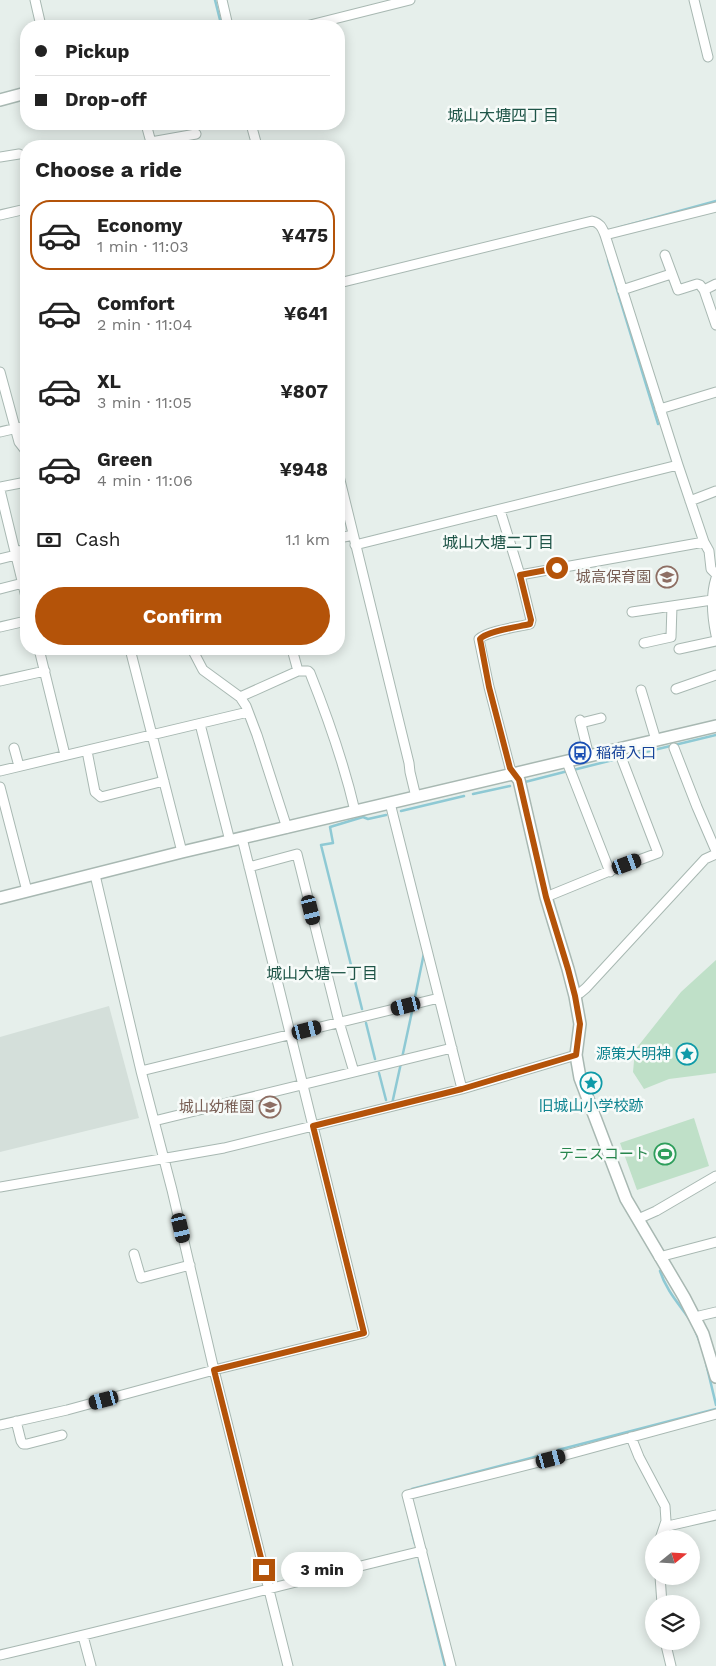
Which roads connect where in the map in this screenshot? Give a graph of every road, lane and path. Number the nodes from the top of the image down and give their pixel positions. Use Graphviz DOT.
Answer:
graph roads {
  1 [pos="34,0"];
  2 [pos="222,0"];
  3 [pos="410,0"];
  4 [pos="694,0"];
  5 [pos="39,20"];
  6 [pos="227,20"];
  7 [pos="330,20"];
  8 [pos="708,56"];
  9 [pos="20,95"];
  10 [pos="0,100"];
  11 [pos="196,134"];
  12 [pos="169,140"];
  13 [pos="19,154"];
  14 [pos="0,157"];
  15 [pos="716,207"];
  16 [pos="20,210"];
  17 [pos="0,215"];
  18 [pos="605,235"];
  19 [pos="664,255"];
  20 [pos="671,274"];
  21 [pos="345,282"];
  22 [pos="716,284"];
  23 [pos="622,290"];
  24 [pos="704,290"];
  25 [pos="712,302"];
  26 [pos="716,324"];
  27 [pos="1,378"];
  28 [pos="716,392"];
  29 [pos="660,408"];
  30 [pos="20,427"];
  31 [pos="15,428"];
  32 [pos="0,432"];
  33 [pos="20,444"];
  34 [pos="678,465"];
  35 [pos="20,484"];
  36 [pos="0,489"];
  37 [pos="716,491"];
  38 [pos="690,501"];
  39 [pos="345,505"];
  40 [pos="500,510"];
  41 [pos="353,535"];
  42 [pos="345,537"];
  43 [pos="704,542"];
  44 [pos="355,545"];
  45 [pos="20,552"];
  46 [pos="16,554"];
  47 [pos="0,559"];
  48 [pos="20,571"];
  49 [pos="716,574"];
  50 [pos="520,575"];
  51 [pos="716,578"];
  52 [pos="20,584"];
  53 [pos="0,588"];
  54 [pos="712,600"];
  55 [pos="672,606"];
  56 [pos="632,612"];
  57 [pos="20,622"];
  58 [pos="0,627"];
  59 [pos="716,635"];
  60 [pos="716,641"];
  61 [pos="644,643"];
  62 [pos="679,649"];
  63 [pos="41,655"];
  64 [pos="132,655"];
  65 [pos="195,655"];
  66 [pos="294,655"];
  67 [pos="45,670"];
  68 [pos="298,671"];
  69 [pos="716,675"];
  70 [pos="0,682"];
  71 [pos="676,689"];
  72 [pos="641,690"];
  73 [pos="240,697"];
  74 [pos="248,712"];
  75 [pos="601,718"];
  76 [pos="200,724"];
  77 [pos="716,726"];
  78 [pos="152,736"];
  79 [pos="656,740"];
  80 [pos="672,742"];
  81 [pos="14,748"];
  82 [pos="618,749"];
  83 [pos="87,751"];
  84 [pos="65,755"];
  85 [pos="589,756"];
  86 [pos="19,766"];
  87 [pos="569,767"];
  88 [pos="0,771"];
  89 [pos="514,774"];
  90 [pos="164,781"];
  91 [pos="0,787"];
  92 [pos="416,797"];
  93 [pos="390,803"];
  94 [pos="355,811"];
  95 [pos="287,828"];
  96 [pos="712,829"];
  97 [pos="236,839"];
  98 [pos="182,852"];
  99 [pos="716,852"];
  100 [pos="249,867"];
  101 [pos="610,872"];
  102 [pos="94,875"];
  103 [pos="26,892"];
  104 [pos="546,897"];
  105 [pos="0,898"];
  106 [pos="575,996"];
  107 [pos="439,998"];
  108 [pos="339,1022"];
  109 [pos="291,1034"];
  110 [pos="452,1048"];
  111 [pos="576,1055"];
  112 [pos="141,1071"];
  113 [pos="354,1072"];
  114 [pos="303,1084"];
  115 [pos="462,1089"];
  116 [pos="154,1120"];
  117 [pos="313,1126"];
  118 [pos="164,1158"];
  119 [pos="716,1176"];
  120 [pos="0,1187"];
  121 [pos="638,1219"];
  122 [pos="716,1242"];
  123 [pos="134,1254"];
  124 [pos="659,1257"];
  125 [pos="190,1265"];
  126 [pos="716,1312"];
  127 [pos="695,1317"];
  128 [pos="214,1370"];
  129 [pos="716,1377"];
  130 [pos="716,1414"];
  131 [pos="16,1421"];
  132 [pos="0,1425"];
  133 [pos="62,1435"];
  134 [pos="631,1437"];
  135 [pos="716,1515"];
  136 [pos="662,1530"];
  137 [pos="664,1530"];
  138 [pos="422,1551"];
  139 [pos="268,1588"];
  140 [pos="83,1636"];
  141 [pos="667,1650"];
  142 [pos="0,1655"];
  143 [pos="91,1666"];
  144 [pos="288,1666"];
  145 [pos="451,1666"];
  146 [pos="671,1666"];
  1 -- 5 [label="street"];
  2 -- 6 [label="street"];
  3 -- 7 [label="street"];
  4 -- 8 [label="street"];
  9 -- 10 [label="street"];
  11 -- 12 [label="street"];
  13 -- 14 [label="street"];
  15 -- 18 [label="street"];
  16 -- 17 [label="street"];
  18 -- 21 [label="street"];
  18 -- 23 [label="street"];
  19 -- 20 [label="street"];
  20 -- 23 [label="street"];
  20 -- 24 [label="street"];
  22 -- 24 [label="street"];
  23 -- 29 [label="street"];
  24 -- 25 [label="street"];
  25 -- 26 [label="street"];
  27 -- 31 [label="street"];
  28 -- 29 [label="street"];
  29 -- 34 [label="street"];
  30 -- 31 [label="street"];
  31 -- 32 [label="street"];
  31 -- 33 [label="street"];
  34 -- 38 [label="street"];
  34 -- 40 [label="street"];
  35 -- 36 [label="street"];
  36 -- 46 [label="street"];
  37 -- 38 [label="street"];
  38 -- 43 [label="street"];
  39 -- 41 [label="street"];
  40 -- 44 [label="street"];
  40 -- 50 [label="street"];
  41 -- 42 [label="street"];
  41 -- 44 [label="street"];
  43 -- 49 [label="street"];
  43 -- 50 [label="street"];
  44 -- 92 [label="street"];
  45 -- 46 [label="street"];
  46 -- 47 [label="street"];
  46 -- 48 [label="street"];
  50 -- 89 [label="street"];
  51 -- 54 [label="street"];
  52 -- 53 [label="street"];
  54 -- 55 [label="street"];
  54 -- 59 [label="street"];
  55 -- 56 [label="street"];
  55 -- 61 [label="street"];
  57 -- 58 [label="street"];
  60 -- 62 [label="street"];
  63 -- 67 [label="street"];
  64 -- 78 [label="street"];
  65 -- 73 [label="street"];
  66 -- 68 [label="street"];
  67 -- 70 [label="street"];
  67 -- 84 [label="street"];
  68 -- 73 [label="street"];
  68 -- 94 [label="street"];
  69 -- 71 [label="street"];
  72 -- 79 [label="street"];
  73 -- 74 [label="street"];
  74 -- 76 [label="street"];
  74 -- 95 [label="street"];
  75 -- 85 [label="street"];
  76 -- 78 [label="street"];
  76 -- 97 [label="street"];
  77 -- 80 [label="street"];
  78 -- 83 [label="street"];
  78 -- 90 [label="street"];
  79 -- 80 [label="street"];
  79 -- 82 [label="street"];
  80 -- 96 [label="street"];
  81 -- 86 [label="street"];
  82 -- 85 [label="street"];
  82 -- 101 [label="street"];
  83 -- 84 [label="street"];
  83 -- 90 [label="street"];
  84 -- 86 [label="street"];
  85 -- 87 [label="street"];
  86 -- 88 [label="street"];
  87 -- 89 [label="street"];
  87 -- 101 [label="street"];
  89 -- 92 [label="street"];
  89 -- 104 [label="street"];
  90 -- 98 [label="street"];
  91 -- 103 [label="street"];
  92 -- 93 [label="street"];
  93 -- 94 [label="street"];
  93 -- 107 [label="street"];
  94 -- 95 [label="street"];
  95 -- 97 [label="street"];
  96 -- 99 [label="street"];
  97 -- 98 [label="street"];
  97 -- 100 [label="street"];
  98 -- 102 [label="street"];
  99 -- 106 [label="street"];
  100 -- 108 [label="street"];
  100 -- 109 [label="street"];
  101 -- 104 [label="street"];
  102 -- 103 [label="street"];
  102 -- 112 [label="street"];
  103 -- 105 [label="street"];
  104 -- 106 [label="street"];
  106 -- 111 [label="street"];
  107 -- 108 [label="street"];
  107 -- 110 [label="street"];
  108 -- 109 [label="street"];
  108 -- 113 [label="street"];
  109 -- 112 [label="street"];
  109 -- 114 [label="street"];
  110 -- 113 [label="street"];
  110 -- 115 [label="street"];
  111 -- 115 [label="street"];
  111 -- 121 [label="street"];
  112 -- 116 [label="street"];
  113 -- 114 [label="street"];
  114 -- 116 [label="street"];
  114 -- 117 [label="street"];
  115 -- 117 [label="street"];
  116 -- 118 [label="street"];
  117 -- 118 [label="street"];
  117 -- 128 [label="street"];
  118 -- 120 [label="street"];
  118 -- 125 [label="street"];
  119 -- 121 [label="street"];
  121 -- 124 [label="street"];
  122 -- 124 [label="street"];
  123 -- 125 [label="street"];
  124 -- 127 [label="street"];
  125 -- 128 [label="street"];
  126 -- 127 [label="street"];
  127 -- 129 [label="street"];
  128 -- 131 [label="street"];
  128 -- 139 [label="street"];
  130 -- 134 [label="street"];
  131 -- 132 [label="street"];
  131 -- 133 [label="street"];
  134 -- 136 [label="street"];
  134 -- 138 [label="street"];
  135 -- 137 [label="street"];
  138 -- 139 [label="street"];
  138 -- 145 [label="street"];
  139 -- 140 [label="street"];
  139 -- 144 [label="street"];
  140 -- 142 [label="street"];
  140 -- 143 [label="street"];
  141 -- 146 [label="street"];
}
